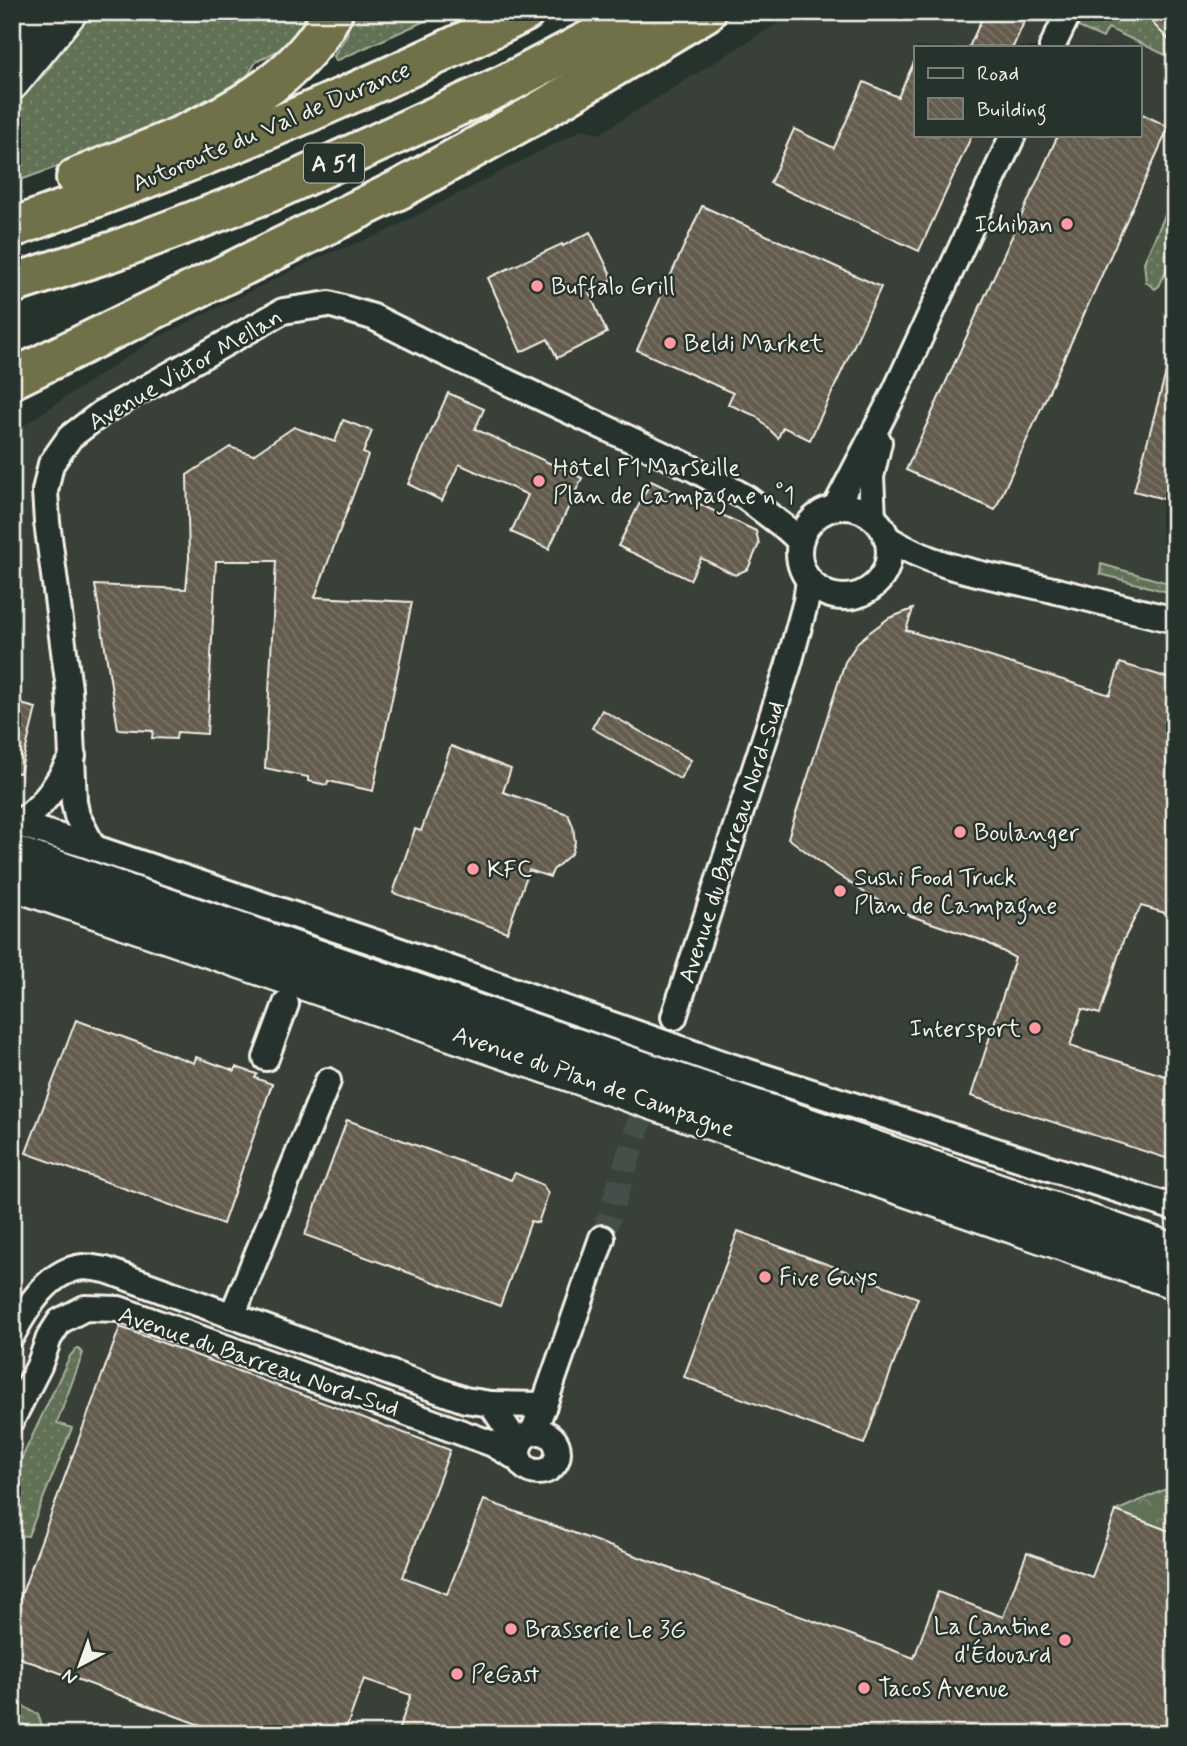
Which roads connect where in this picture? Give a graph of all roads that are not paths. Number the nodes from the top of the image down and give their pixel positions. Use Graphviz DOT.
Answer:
graph roads {
  1 [pos="32,12"];
  2 [pos="70,12"];
  3 [pos="333,12"];
  4 [pos="525,12"];
  5 [pos="643,12"];
  6 [pos="706,12"];
  7 [pos="1069,12"];
  8 [pos="12,40"];
  9 [pos="1052,46"];
  10 [pos="12,83"];
  11 [pos="1013,136"];
  12 [pos="12,202"];
  13 [pos="12,229"];
  14 [pos="12,284"];
  15 [pos="12,379"];
  16 [pos="895,392"];
  17 [pos="716,480"];
  18 [pos="836,506"];
  19 [pos="873,517"];
  20 [pos="813,519"];
  21 [pos="887,538"];
  22 [pos="800,541"];
  23 [pos="943,566"];
  24 [pos="883,576"];
  25 [pos="808,580"];
  26 [pos="850,597"];
  27 [pos="1175,620"];
  28 [pos="788,667"];
  29 [pos="73,755"];
  30 [pos="14,833"];
  31 [pos="93,847"];
  32 [pos="12,883"];
  33 [pos="286,1004"];
  34 [pos="674,1017"];
  35 [pos="266,1058"];
  36 [pos="328,1081"];
  37 [pos="1175,1208"];
  38 [pos="602,1238"];
  39 [pos="1175,1251"];
  40 [pos="1175,1282"];
  41 [pos="232,1316"];
  42 [pos="12,1335"];
  43 [pos="491,1404"];
  44 [pos="544,1405"];
  45 [pos="12,1419"];
  46 [pos="531,1443"];
  1 -- 8 [label="main road"];
  2 -- 10 [label="main road"];
  3 -- 12 [label="highway"];
  4 -- 13 [label="highway, Autoroute du Val de Durance / A 51"];
  5 -- 14 [label="highway, A 51"];
  6 -- 15 [label="highway"];
  7 -- 9 [label="street"];
  11 -- 16 [label="street"];
  16 -- 18 [label="street"];
  16 -- 19 [label="street"];
  17 -- 20 [label="street, Avenue Victor Mellan"];
  17 -- 22 [label="street, Avenue Victor Mellan"];
  17 -- 29 [label="street, Avenue Victor Mellan"];
  18 -- 19 [label="street"];
  18 -- 20 [label="street"];
  19 -- 21 [label="street"];
  20 -- 22 [label="street"];
  21 -- 23 [label="street"];
  21 -- 24 [label="street"];
  22 -- 25 [label="street"];
  23 -- 24 [label="street"];
  23 -- 27 [label="street"];
  24 -- 26 [label="street"];
  25 -- 26 [label="street"];
  25 -- 28 [label="street, Avenue du Barreau Nord-Sud"];
  26 -- 28 [label="street, Avenue du Barreau Nord-Sud"];
  28 -- 34 [label="street, Avenue du Barreau Nord-Sud"];
  29 -- 30 [label="street"];
  29 -- 31 [label="street, Avenue Victor Mellan"];
  30 -- 31 [label="street"];
  30 -- 39 [label="main road, Avenue du Plan de Campagne"];
  31 -- 37 [label="street"];
  32 -- 40 [label="main road, Avenue du Plan de Campagne"];
  33 -- 35 [label="street"];
  36 -- 41 [label="street"];
  38 -- 44 [label="street"];
  41 -- 42 [label="street, Avenue du Barreau Nord-Sud"];
  41 -- 43 [label="street, Avenue du Barreau Nord-Sud"];
  43 -- 44 [label="street, Avenue du Barreau Nord-Sud"];
  43 -- 46 [label="street"];
  44 -- 46 [label="street"];
  45 -- 46 [label="street, Avenue du Barreau Nord-Sud"];
}
